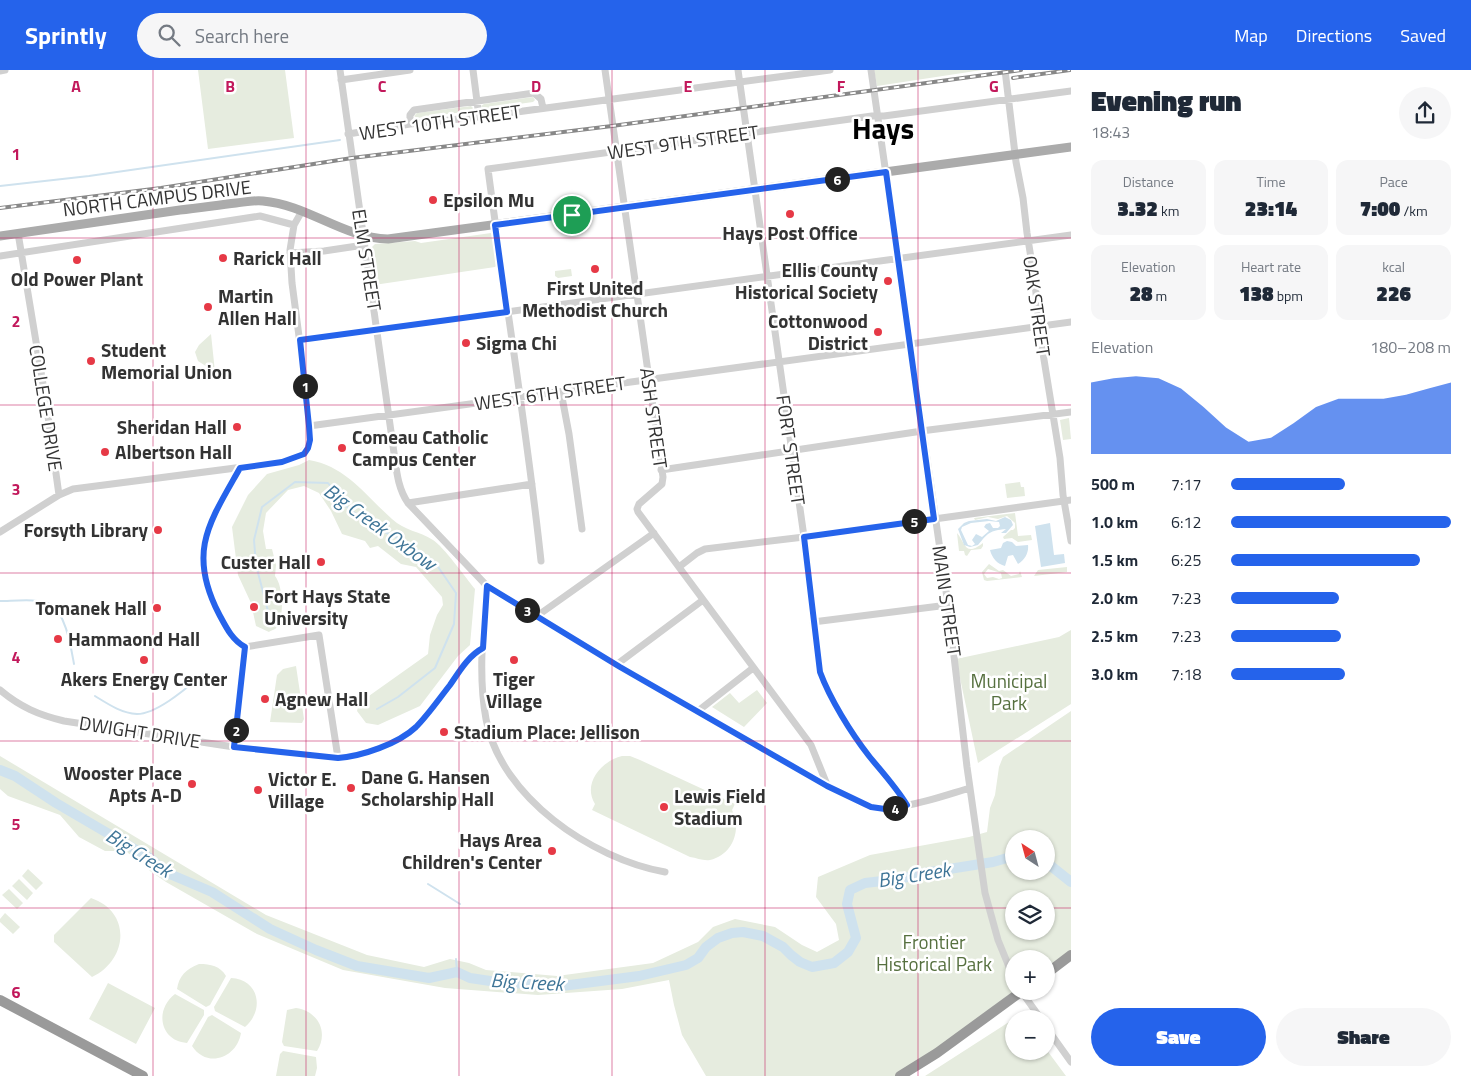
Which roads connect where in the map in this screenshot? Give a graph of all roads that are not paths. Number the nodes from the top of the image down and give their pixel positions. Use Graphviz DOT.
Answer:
graph roads {
  1 [pos="5,70"];
  2 [pos="340,70"];
  3 [pos="410,70"];
  4 [pos="473,70"];
  5 [pos="605,70"];
  6 [pos="738,70"];
  7 [pos="830,70"];
  8 [pos="871,70"];
  9 [pos="1005,70"];
  10 [pos="0,71"];
  11 [pos="341,80"];
  12 [pos="739,82"];
  13 [pos="1071,91"];
  14 [pos="609,100"];
  15 [pos="1008,100"];
  16 [pos="477,101"];
  17 [pos="543,108"];
  18 [pos="878,115"];
  19 [pos="479,117"];
  20 [pos="410,124"];
  21 [pos="746,133"];
  22 [pos="348,134"];
  23 [pos="1071,147"];
  24 [pos="616,153"];
  25 [pos="1016,154"];
  26 [pos="886,172"];
  27 [pos="755,190"];
  28 [pos="624,207"];
  29 [pos="302,212"];
  30 [pos="294,225"];
  31 [pos="495,225"];
  32 [pos="18,233"];
  33 [pos="1071,235"];
  34 [pos="0,236"];
  35 [pos="364,240"];
  36 [pos="1028,241"];
  37 [pos="21,252"];
  38 [pos="290,253"];
  39 [pos="0,256"];
  40 [pos="898,258"];
  41 [pos="766,276"];
  42 [pos="636,294"];
  43 [pos="507,312"];
  44 [pos="1071,322"];
  45 [pos="1039,326"];
  46 [pos="377,330"];
  47 [pos="300,340"];
  48 [pos="911,344"];
  49 [pos="779,362"];
  50 [pos="648,380"];
  51 [pos="561,392"];
  52 [pos="520,397"];
  53 [pos="1071,412"];
  54 [pos="389,415"];
  55 [pos="1052,415"];
  56 [pos="309,426"];
  57 [pos="922,432"];
  58 [pos="791,450"];
  59 [pos="240,468"];
  60 [pos="661,470"];
  61 [pos="532,484"];
  62 [pos="59,495"];
  63 [pos="1067,500"];
  64 [pos="408,504"];
  65 [pos="934,519"];
  66 [pos="582,529"];
  67 [pos="0,532"];
  68 [pos="654,533"];
  69 [pos="804,537"];
  70 [pos="1071,541"];
  71 [pos="541,561"];
  72 [pos="679,567"];
  73 [pos="487,586"];
  74 [pos="703,600"];
  75 [pos="948,605"];
  76 [pos="537,616"];
  77 [pos="813,622"];
  78 [pos="245,647"];
  79 [pos="483,648"];
  80 [pos="616,665"];
  81 [pos="753,668"];
  82 [pos="0,690"];
  83 [pos="698,710"];
  84 [pos="234,747"];
  85 [pos="338,758"];
  86 [pos="828,787"];
  87 [pos="970,788"];
  88 [pos="907,805"];
  89 [pos="665,872"];
  90 [pos="1071,955"];
  91 [pos="1005,957"];
  92 [pos="1055,967"];
  93 [pos="0,1000"];
  94 [pos="1009,1000"];
  95 [pos="1055,1040"];
  96 [pos="1071,1062"];
  97 [pos="143,1076"];
  98 [pos="900,1076"];
  1 -- 10 [label="street"];
  2 -- 11 [label="street, ELM STREET"];
  3 -- 11 [label="street"];
  4 -- 16 [label="street"];
  5 -- 14 [label="street, ASH STREET"];
  6 -- 12 [label="street, FORT STREET"];
  7 -- 12 [label="street, WEST 10TH STREET"];
  8 -- 18 [label="street, MAIN STREET"];
  9 -- 15 [label="street, OAK STREET"];
  11 -- 22 [label="street, ELM STREET"];
  12 -- 14 [label="street, WEST 10TH STREET"];
  12 -- 21 [label="street, FORT STREET"];
  13 -- 15 [label="street, WEST 9TH STREET"];
  14 -- 17 [label="street, WEST 10TH STREET"];
  14 -- 24 [label="street, ASH STREET"];
  15 -- 18 [label="street, WEST 9TH STREET"];
  15 -- 25 [label="street, OAK STREET"];
  16 -- 17 [label="street"];
  16 -- 19 [label="street"];
  16 -- 20 [label="street"];
  17 -- 19 [label="street, WEST 10TH STREET"];
  18 -- 21 [label="street, WEST 9TH STREET"];
  18 -- 26 [label="street, MAIN STREET"];
  19 -- 20 [label="street, WEST 10TH STREET"];
  20 -- 22 [label="street, WEST 10TH STREET"];
  21 -- 24 [label="street, WEST 9TH STREET"];
  21 -- 27 [label="street, FORT STREET"];
  22 -- 35 [label="street, ELM STREET"];
  23 -- 25 [label="main road, NORTH CAMPUS DRIVE"];
  24 -- 28 [label="street, ASH STREET"];
  24 -- 31 [label="street, WEST 9TH STREET"];
  25 -- 26 [label="main road, NORTH CAMPUS DRIVE"];
  25 -- 36 [label="street, OAK STREET"];
  26 -- 27 [label="main road, NORTH CAMPUS DRIVE"];
  26 -- 40 [label="street, MAIN STREET"];
  27 -- 28 [label="main road, NORTH CAMPUS DRIVE"];
  27 -- 41 [label="street, FORT STREET"];
  28 -- 31 [label="main road, NORTH CAMPUS DRIVE"];
  28 -- 42 [label="street, ASH STREET"];
  29 -- 30 [label="street"];
  29 -- 32 [label="main road, NORTH CAMPUS DRIVE"];
  29 -- 35 [label="main road, NORTH CAMPUS DRIVE"];
  30 -- 37 [label="street, NORTH CAMPUS DRIVE"];
  30 -- 38 [label="street"];
  31 -- 35 [label="main road, NORTH CAMPUS DRIVE"];
  31 -- 43 [label="street"];
  32 -- 34 [label="main road, NORTH CAMPUS DRIVE"];
  32 -- 37 [label="street, COLLEGE DRIVE"];
  33 -- 36 [label="street"];
  35 -- 38 [label="street"];
  35 -- 46 [label="street, ELM STREET"];
  36 -- 40 [label="street"];
  36 -- 45 [label="street, OAK STREET"];
  37 -- 39 [label="street, NORTH CAMPUS DRIVE"];
  37 -- 62 [label="street, COLLEGE DRIVE"];
  38 -- 47 [label="street"];
  40 -- 41 [label="street"];
  40 -- 48 [label="street, MAIN STREET"];
  41 -- 42 [label="street"];
  41 -- 49 [label="street, FORT STREET"];
  42 -- 43 [label="street"];
  42 -- 50 [label="street, ASH STREET"];
  43 -- 46 [label="street"];
  43 -- 52 [label="street"];
  44 -- 45 [label="street, WEST 6TH STREET"];
  45 -- 48 [label="street, WEST 6TH STREET"];
  45 -- 55 [label="street, OAK STREET"];
  46 -- 47 [label="street"];
  46 -- 54 [label="street, ELM STREET"];
  47 -- 56 [label="street"];
  48 -- 49 [label="street, WEST 6TH STREET"];
  48 -- 57 [label="street, MAIN STREET"];
  49 -- 50 [label="street, WEST 6TH STREET"];
  49 -- 58 [label="street, FORT STREET"];
  50 -- 51 [label="street, WEST 6TH STREET"];
  50 -- 60 [label="street, ASH STREET"];
  51 -- 52 [label="street, WEST 6TH STREET"];
  51 -- 66 [label="street"];
  52 -- 54 [label="street, WEST 6TH STREET"];
  52 -- 61 [label="street"];
  53 -- 55 [label="street"];
  54 -- 56 [label="street, WEST 6TH STREET"];
  54 -- 64 [label="street, ELM STREET"];
  55 -- 57 [label="street"];
  55 -- 63 [label="street, OAK STREET"];
  56 -- 59 [label="street"];
  57 -- 58 [label="street"];
  57 -- 65 [label="street, MAIN STREET"];
  58 -- 60 [label="street"];
  58 -- 69 [label="street, FORT STREET"];
  59 -- 62 [label="street"];
  59 -- 78 [label="street"];
  60 -- 68 [label="street, ASH STREET"];
  61 -- 64 [label="street"];
  61 -- 71 [label="street"];
  62 -- 67 [label="street"];
  63 -- 65 [label="street"];
  63 -- 70 [label="street, OAK STREET"];
  64 -- 73 [label="street, ELM STREET"];
  65 -- 69 [label="street"];
  65 -- 75 [label="street, MAIN STREET"];
  68 -- 72 [label="street, ASH STREET"];
  68 -- 76 [label="street"];
  69 -- 72 [label="street"];
  69 -- 77 [label="street, FORT STREET"];
  72 -- 74 [label="street, ASH STREET"];
  73 -- 76 [label="street, ELM STREET"];
  73 -- 79 [label="street"];
  74 -- 80 [label="street"];
  74 -- 81 [label="street, ASH STREET"];
  75 -- 77 [label="street"];
  75 -- 87 [label="street, MAIN STREET"];
  76 -- 80 [label="street, ELM STREET"];
  77 -- 88 [label="street, FORT STREET"];
  78 -- 84 [label="street"];
  78 -- 85 [label="street"];
  79 -- 85 [label="street, DWIGHT DRIVE"];
  79 -- 89 [label="street"];
  80 -- 83 [label="street, ELM STREET"];
  81 -- 83 [label="street"];
  81 -- 86 [label="street, ASH STREET"];
  82 -- 84 [label="street, DWIGHT DRIVE"];
  83 -- 86 [label="street, ELM STREET"];
  84 -- 85 [label="street, DWIGHT DRIVE"];
  86 -- 88 [label="street, ELM STREET"];
  87 -- 88 [label="street, ELM STREET"];
  87 -- 91 [label="street, MAIN STREET"];
  90 -- 92 [label="highway"];
  93 -- 97 [label="highway"];
  94 -- 98 [label="highway"];
  95 -- 96 [label="street"];
}
